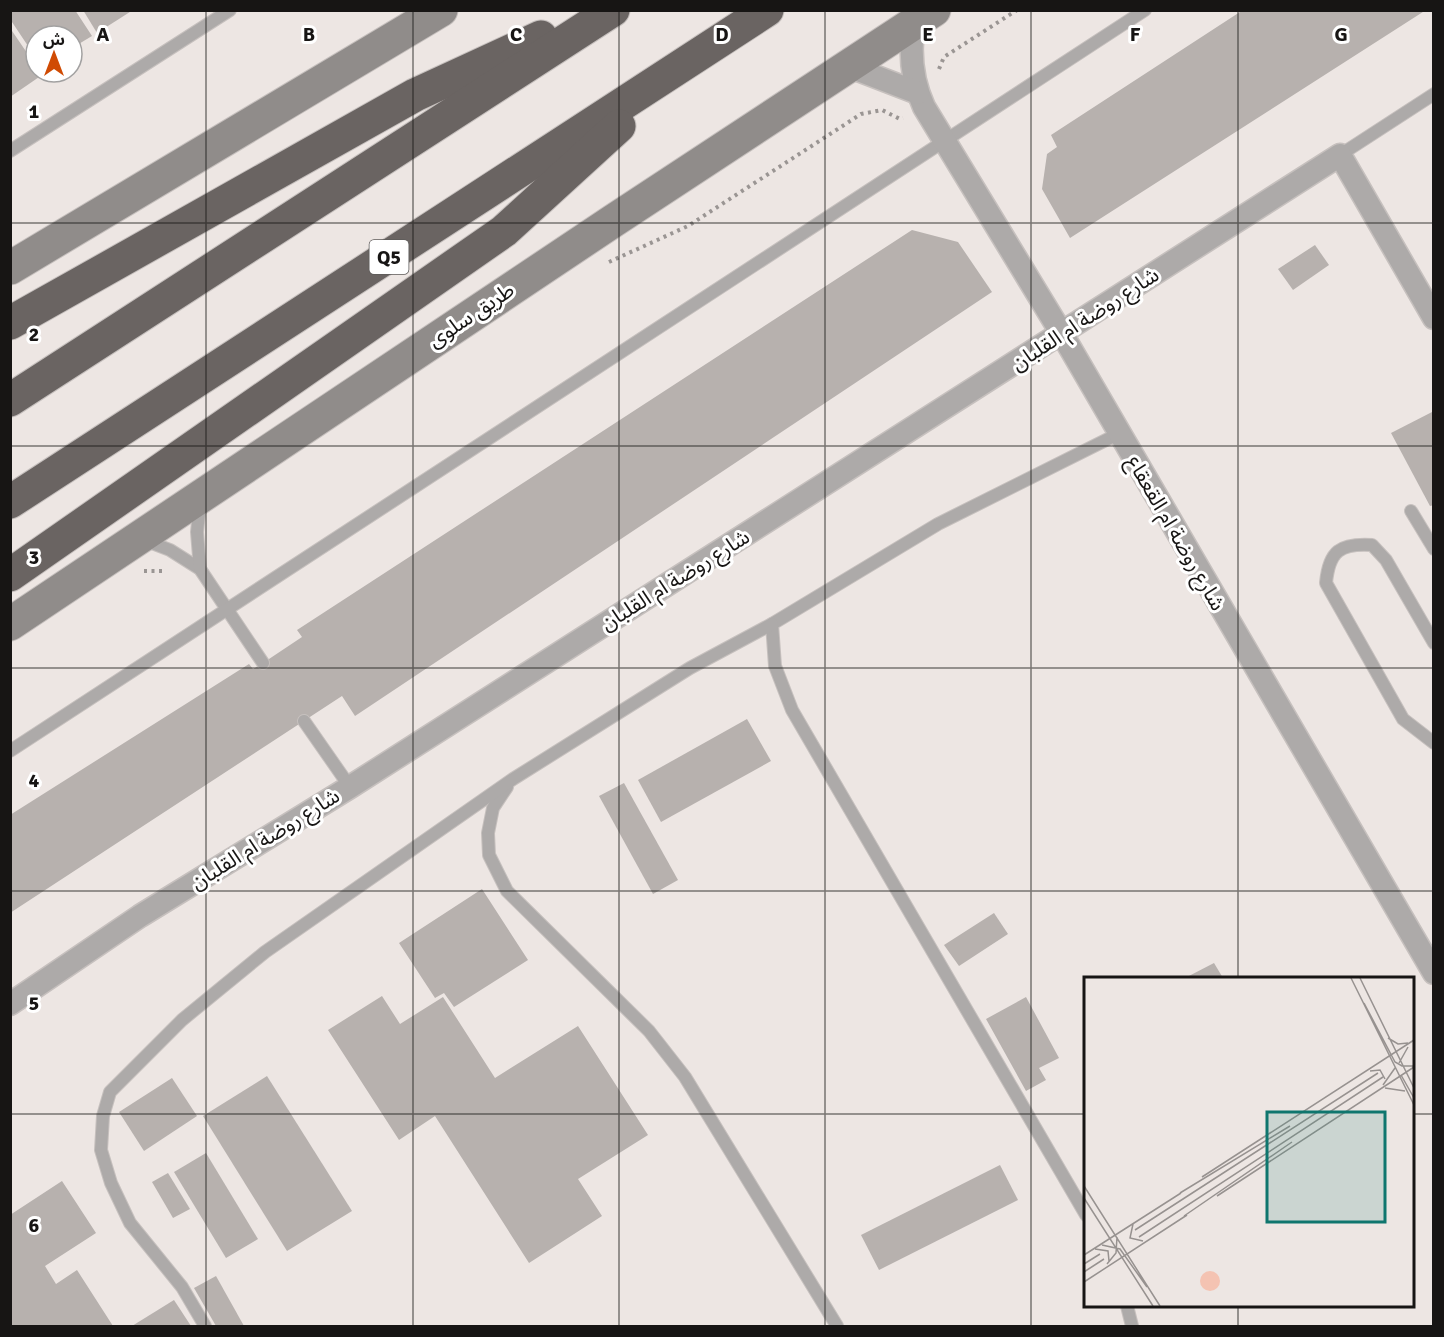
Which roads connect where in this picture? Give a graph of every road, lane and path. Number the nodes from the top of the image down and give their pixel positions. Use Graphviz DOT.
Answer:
graph roads {
  1 [pos="230,10"];
  2 [pos="441,10"];
  3 [pos="597,10"];
  4 [pos="613,10"];
  5 [pos="767,10"];
  6 [pos="1017,10"];
  7 [pos="1145,10"];
  8 [pos="924,16"];
  9 [pos="692,60"];
  10 [pos="848,66"];
  11 [pos="1434,94"];
  12 [pos="921,100"];
  13 [pos="945,142"];
  14 [pos="10,151"];
  15 [pos="1340,155"];
  16 [pos="601,267"];
  17 [pos="10,268"];
  18 [pos="1434,318"];
  19 [pos="10,322"];
  20 [pos="1062,334"];
  21 [pos="10,400"];
  22 [pos="1118,434"];
  23 [pos="202,495"];
  24 [pos="10,502"];
  25 [pos="1411,511"];
  26 [pos="137,538"];
  27 [pos="1434,549"];
  28 [pos="201,572"];
  29 [pos="138,574"];
  30 [pos="10,575"];
  31 [pos="226,612"];
  32 [pos="10,624"];
  33 [pos="772,624"];
  34 [pos="1434,643"];
  35 [pos="263,663"];
  36 [pos="304,721"];
  37 [pos="1433,743"];
  38 [pos="10,751"];
  39 [pos="513,779"];
  40 [pos="350,787"];
  41 [pos="1434,973"];
  42 [pos="10,1004"];
  43 [pos="1084,1212"];
  44 [pos="1127,1307"];
  45 [pos="205,1326"];
  46 [pos="837,1326"];
  47 [pos="1132,1326"];
  1 -- 14 [label="lane"];
  2 -- 17 [label="main road"];
  3 -- 19 [label="highway"];
  4 -- 21 [label="highway"];
  5 -- 9 [label="highway, Q5"];
  6 -- 12 [label="path"];
  7 -- 13 [label="lane"];
  8 -- 10 [label="main road, طريق سلوى"];
  8 -- 12 [label="street, شارع روضة ام القعقاع"];
  9 -- 24 [label="highway, Q5"];
  9 -- 30 [label="highway"];
  10 -- 12 [label="street"];
  10 -- 23 [label="main road, طريق سلوى"];
  11 -- 15 [label="lane"];
  12 -- 13 [label="street, شارع روضة ام القعقاع"];
  12 -- 16 [label="path"];
  13 -- 20 [label="street, شارع روضة ام القعقاع"];
  13 -- 31 [label="lane"];
  15 -- 18 [label="street"];
  15 -- 20 [label="street, شارع روضة ام القلبان"];
  20 -- 22 [label="street, شارع روضة ام القعقاع"];
  20 -- 40 [label="street, شارع روضة ام القلبان"];
  22 -- 33 [label="lane"];
  22 -- 41 [label="street, شارع روضة ام القعقاع"];
  23 -- 26 [label="main road, طريق سلوى"];
  23 -- 28 [label="lane"];
  25 -- 27 [label="lane"];
  26 -- 28 [label="lane"];
  26 -- 32 [label="main road, طريق سلوى"];
  28 -- 29 [label="path"];
  28 -- 31 [label="lane"];
  31 -- 35 [label="lane"];
  31 -- 38 [label="lane"];
  33 -- 39 [label="lane"];
  33 -- 43 [label="lane"];
  34 -- 37 [label="lane"];
  36 -- 40 [label="lane"];
  39 -- 45 [label="lane"];
  39 -- 46 [label="lane"];
  40 -- 42 [label="street, شارع روضة ام القلبان"];
  44 -- 47 [label="lane"];
}
